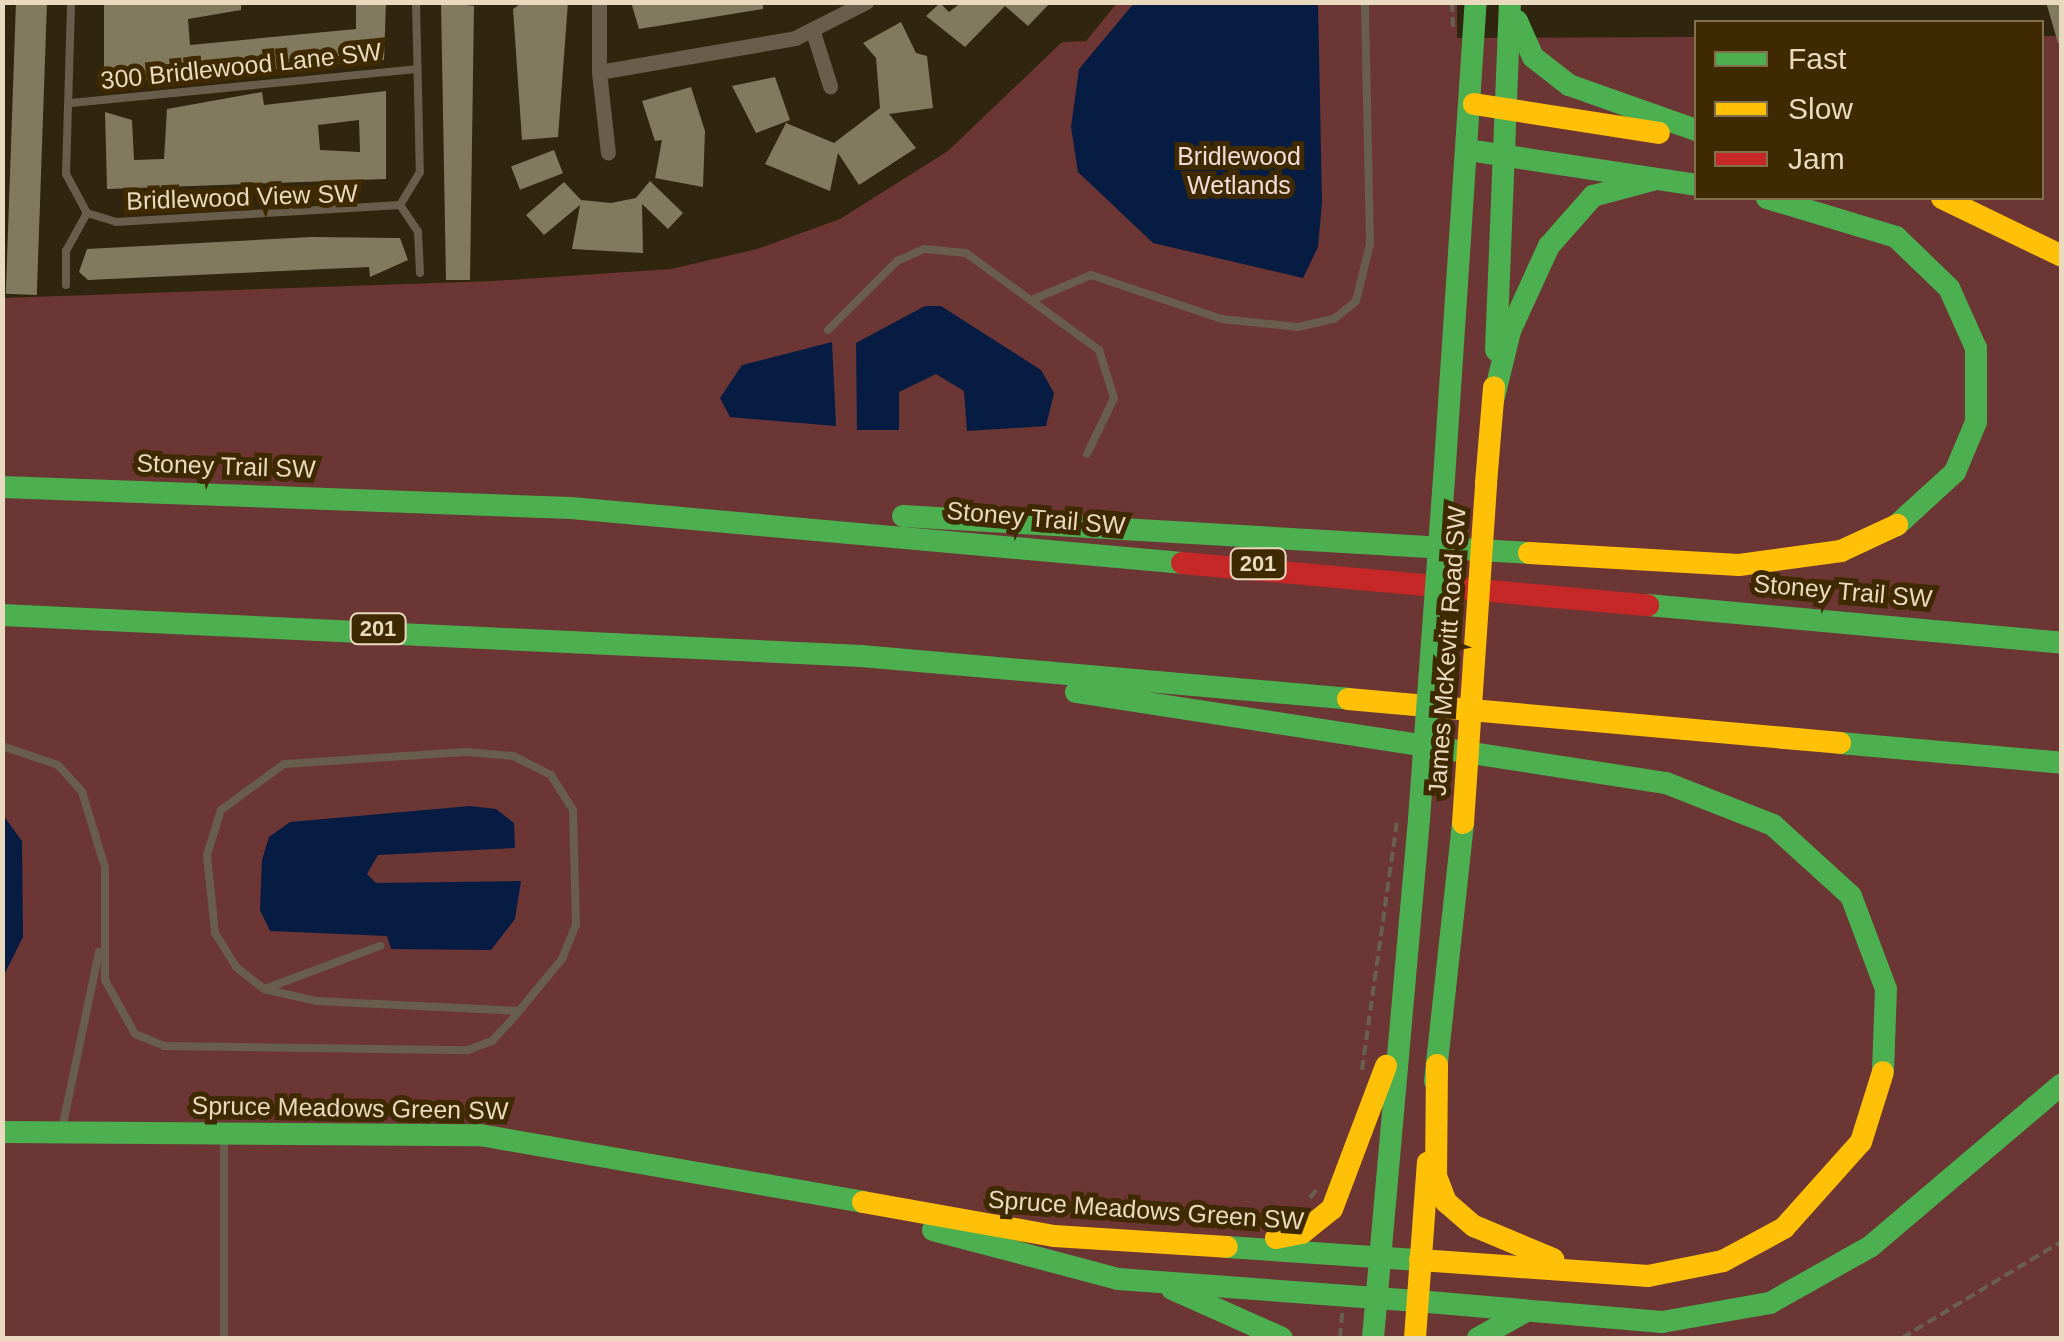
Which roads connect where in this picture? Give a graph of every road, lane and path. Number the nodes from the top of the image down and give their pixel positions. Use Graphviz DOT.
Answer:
graph roads {
  1 [pos="70,2"];
  2 [pos="416,2"];
  3 [pos="599,2"];
  4 [pos="866,2"];
  5 [pos="1365,2"];
  6 [pos="1476,2"];
  7 [pos="1511,2"];
  8 [pos="813,32"];
  9 [pos="416,69"];
  10 [pos="599,72"];
  11 [pos="830,86"];
  12 [pos="71,103"];
  13 [pos="1474,104"];
  14 [pos="1511,108"];
  15 [pos="1694,129"];
  16 [pos="1694,140"];
  17 [pos="1468,150"];
  18 [pos="1510,152"];
  19 [pos="608,153"];
  20 [pos="1656,179"];
  21 [pos="1694,185"];
  22 [pos="1774,200"];
  23 [pos="1946,200"];
  24 [pos="400,205"];
  25 [pos="86,214"];
  26 [pos="2062,256"];
  27 [pos="420,274"];
  28 [pos="66,286"];
  29 [pos="1034,299"];
  30 [pos="828,330"];
  31 [pos="1493,401"];
  32 [pos="1087,454"];
  33 [pos="2,487"];
  34 [pos="571,508"];
  35 [pos="2,615"];
  36 [pos="2062,640"];
  37 [pos="861,656"];
  38 [pos="2,746"];
  39 [pos="2062,763"];
  40 [pos="1408,819"];
  41 [pos="380,946"];
  42 [pos="100,948"];
  43 [pos="264,989"];
  44 [pos="520,1011"];
  45 [pos="1399,1019"];
  46 [pos="1436,1065"];
  47 [pos="1361,1076"];
  48 [pos="2062,1084"];
  49 [pos="2,1132"];
  50 [pos="62,1132"];
  51 [pos="224,1132"];
  52 [pos="1329,1170"];
  53 [pos="1310,1198"];
  54 [pos="870,1209"];
  55 [pos="2062,1241"];
  56 [pos="1243,1244"];
  57 [pos="1381,1256"];
  58 [pos="1420,1260"];
  59 [pos="1604,1274"];
  60 [pos="1150,1280"];
  61 [pos="1378,1298"];
  62 [pos="1418,1302"];
  63 [pos="1524,1313"];
  64 [pos="224,1338"];
  65 [pos="1282,1338"];
  66 [pos="1373,1338"];
  67 [pos="1415,1338"];
  68 [pos="1478,1338"];
  69 [pos="1902,1338"];
  1 -- 12 [label="lane"];
  2 -- 9 [label="lane"];
  3 -- 10 [label="street"];
  4 -- 8 [label="street"];
  5 -- 29 [label="lane"];
  6 -- 13 [label="main road, James McKevitt Road SW"];
  7 -- 14 [label="main road, James McKevitt Road SW"];
  7 -- 15 [label="main road"];
  8 -- 10 [label="street"];
  8 -- 11 [label="street"];
  9 -- 12 [label="lane, 300 Bridlewood Lane SW"];
  9 -- 24 [label="lane"];
  10 -- 19 [label="street"];
  12 -- 25 [label="lane"];
  13 -- 14 [label="main road"];
  13 -- 17 [label="main road, James McKevitt Road SW"];
  14 -- 16 [label="main road"];
  14 -- 18 [label="main road, James McKevitt Road SW"];
  17 -- 18 [label="main road"];
  17 -- 40 [label="main road, James McKevitt Road SW, bridge"];
  18 -- 20 [label="main road"];
  18 -- 31 [label="main road, James McKevitt Road SW"];
  20 -- 21 [label="main road"];
  20 -- 31 [label="main road"];
  22 -- 34 [label="main road"];
  23 -- 26 [label="main road"];
  24 -- 25 [label="lane, Bridlewood View SW"];
  24 -- 27 [label="lane"];
  25 -- 28 [label="lane"];
  29 -- 30 [label="lane"];
  29 -- 32 [label="lane"];
  31 -- 46 [label="main road, James McKevitt Road SW, bridge"];
  33 -- 34 [label="main road, Stoney Trail SW / 201"];
  34 -- 36 [label="main road, Stoney Trail SW / 201"];
  35 -- 37 [label="main road, 201"];
  37 -- 39 [label="main road, 201"];
  37 -- 59 [label="main road"];
  38 -- 42 [label="lane"];
  40 -- 45 [label="main road, James McKevitt Road SW"];
  40 -- 47 [label="path"];
  41 -- 43 [label="lane"];
  42 -- 44 [label="lane"];
  42 -- 50 [label="lane"];
  43 -- 44 [label="lane"];
  43 -- 44 [label="lane"];
  45 -- 56 [label="main road"];
  45 -- 57 [label="main road, James McKevitt Road SW"];
  46 -- 58 [label="main road, James McKevitt Road SW"];
  46 -- 59 [label="main road"];
  48 -- 63 [label="main road, Spruce Meadows Green SW"];
  49 -- 50 [label="main road, Spruce Meadows Green SW"];
  50 -- 51 [label="main road, Spruce Meadows Green SW"];
  51 -- 54 [label="main road, Spruce Meadows Green SW"];
  51 -- 64 [label="lane"];
  52 -- 53 [label="path"];
  54 -- 56 [label="main road, Spruce Meadows Green SW"];
  54 -- 60 [label="main road, Spruce Meadows Green SW"];
  55 -- 69 [label="path"];
  56 -- 57 [label="main road, Spruce Meadows Green SW"];
  57 -- 58 [label="main road, Spruce Meadows Green SW"];
  57 -- 61 [label="main road, James McKevitt Road SW"];
  58 -- 59 [label="main road, Spruce Meadows Green SW"];
  58 -- 62 [label="main road, James McKevitt Road SW"];
  60 -- 61 [label="main road, Spruce Meadows Green SW"];
  60 -- 65 [label="main road"];
  61 -- 62 [label="main road, Spruce Meadows Green SW"];
  61 -- 66 [label="main road, James McKevitt Road SW"];
  62 -- 63 [label="main road, Spruce Meadows Green SW"];
  62 -- 67 [label="main road, James McKevitt Road SW"];
  63 -- 68 [label="main road"];
}
